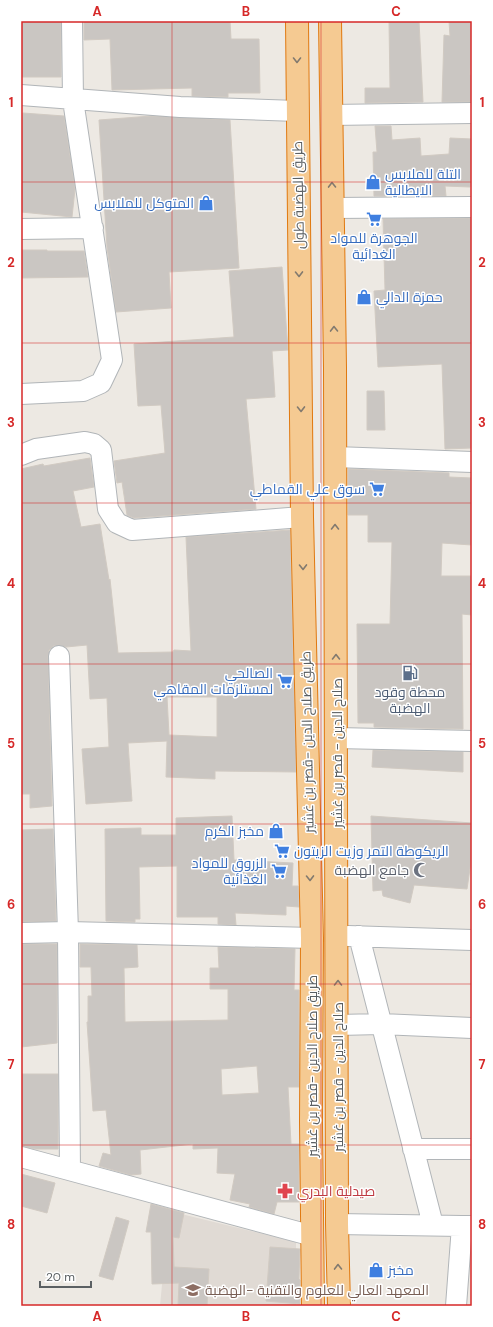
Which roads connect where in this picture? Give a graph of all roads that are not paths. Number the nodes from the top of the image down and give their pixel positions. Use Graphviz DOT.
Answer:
graph roads {
  1 [pos="72,21"];
  2 [pos="297,21"];
  3 [pos="330,21"];
  4 [pos="21,95"];
  5 [pos="73,100"];
  6 [pos="297,111"];
  7 [pos="472,113"];
  8 [pos="331,115"];
  9 [pos="472,207"];
  10 [pos="332,208"];
  11 [pos="21,228"];
  12 [pos="93,228"];
  13 [pos="300,370"];
  14 [pos="21,394"];
  15 [pos="21,455"];
  16 [pos="335,457"];
  17 [pos="472,462"];
  18 [pos="302,517"];
  19 [pos="59,656"];
  20 [pos="337,738"];
  21 [pos="472,741"];
  22 [pos="68,932"];
  23 [pos="21,934"];
  24 [pos="338,935"];
  25 [pos="359,936"];
  26 [pos="312,938"];
  27 [pos="472,940"];
  28 [pos="381,1024"];
  29 [pos="338,1025"];
  30 [pos="472,1028"];
  31 [pos="413,1149"];
  32 [pos="472,1149"];
  33 [pos="21,1157"];
  34 [pos="70,1170"];
  35 [pos="338,1224"];
  36 [pos="433,1225"];
  37 [pos="467,1226"];
  38 [pos="313,1236"];
  39 [pos="313,1306"];
  40 [pos="339,1306"];
  41 [pos="456,1306"];
  1 -- 5 [label="street"];
  2 -- 6 [label="highway, طريق الهضبة طول, one-way"];
  3 -- 8 [label="highway"];
  4 -- 5 [label="street"];
  5 -- 6 [label="street"];
  5 -- 12 [label="street"];
  6 -- 13 [label="highway, طريق الهضبة طول, one-way"];
  7 -- 8 [label="street"];
  10 -- 8 [label="highway, one-way"];
  9 -- 10 [label="street"];
  16 -- 10 [label="highway, صلاح الدين - قصر بن غشير, one-way"];
  11 -- 12 [label="street"];
  12 -- 14 [label="street"];
  13 -- 18 [label="highway, طريق صلاح الدين -قصر بن غشير, one-way"];
  15 -- 18 [label="street"];
  16 -- 17 [label="street"];
  20 -- 16 [label="highway, صلاح الدين - قصر بن غشير, one-way"];
  18 -- 26 [label="highway, طريق صلاح الدين -قصر بن غشير, one-way"];
  19 -- 22 [label="street"];
  20 -- 21 [label="street"];
  20 -- 24 [label="highway, صلاح الدين - قصر بن غشير"];
  22 -- 23 [label="street"];
  22 -- 26 [label="street"];
  22 -- 34 [label="street"];
  24 -- 25 [label="street"];
  29 -- 24 [label="highway, صلاح الدين - قصر بن غشير, one-way"];
  25 -- 27 [label="street"];
  25 -- 28 [label="street"];
  26 -- 38 [label="highway, طريق صلاح الدين -قصر بن غشير"];
  28 -- 29 [label="street"];
  28 -- 30 [label="street"];
  28 -- 31 [label="street"];
  29 -- 35 [label="highway, صلاح الدين - قصر بن غشير"];
  31 -- 32 [label="street"];
  31 -- 36 [label="street"];
  33 -- 34 [label="street"];
  34 -- 38 [label="street"];
  35 -- 36 [label="street"];
  40 -- 35 [label="highway, صلاح الدين - قصر بن غشير, one-way"];
  36 -- 37 [label="street"];
  37 -- 41 [label="street"];
  38 -- 39 [label="highway, طريق صلاح الدين -قصر بن غشير"];
}
